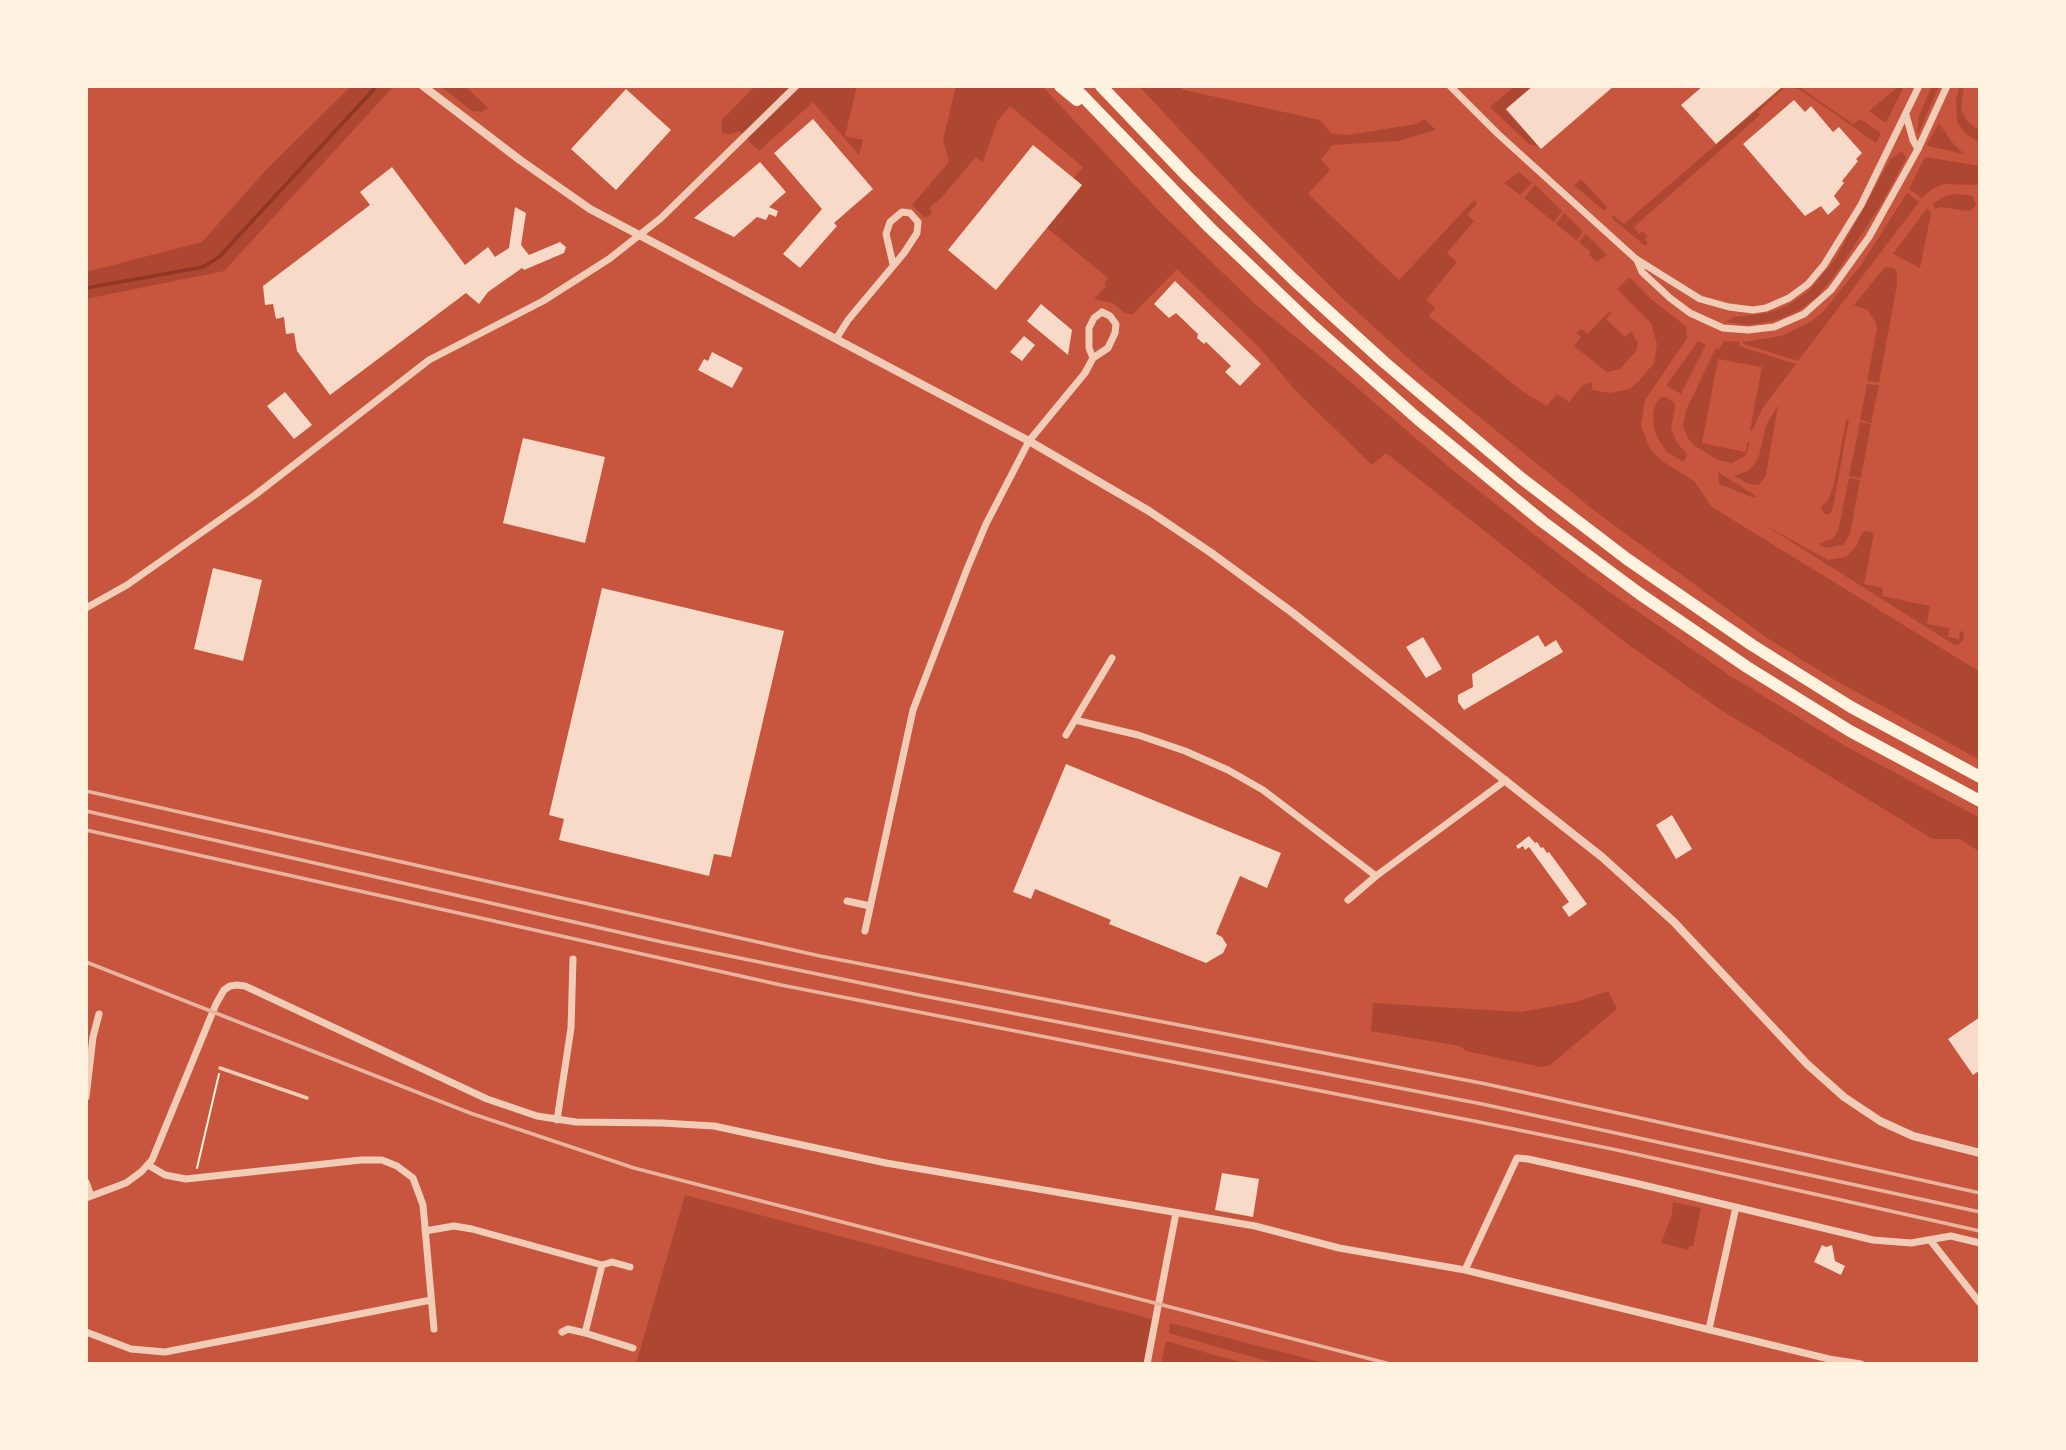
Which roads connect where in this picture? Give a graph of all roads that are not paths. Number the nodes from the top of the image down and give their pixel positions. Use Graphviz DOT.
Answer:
graph roads {
  1 [pos="423,86"];
  2 [pos="796,86"];
  3 [pos="1060,86"];
  4 [pos="1073,86"];
  5 [pos="1450,86"];
  6 [pos="1919,86"];
  7 [pos="1947,86"];
  8 [pos="1103,88"];
  9 [pos="1905,114"];
  10 [pos="1918,149"];
  11 [pos="1144,162"];
  12 [pos="640,236"];
  13 [pos="1636,259"];
  14 [pos="893,264"];
  15 [pos="836,339"];
  16 [pos="1093,358"];
  17 [pos="1029,441"];
  18 [pos="86,608"];
  19 [pos="1112,658"];
  20 [pos="1075,720"];
  21 [pos="1066,735"];
  22 [pos="1980,777"];
  23 [pos="1506,780"];
  24 [pos="1980,801"];
  25 [pos="1376,876"];
  26 [pos="1348,900"];
  27 [pos="847,901"];
  28 [pos="870,906"];
  29 [pos="865,931"];
  30 [pos="573,959"];
  31 [pos="99,1014"];
  32 [pos="220,1068"];
  33 [pos="86,1097"];
  34 [pos="307,1098"];
  35 [pos="557,1120"];
  36 [pos="1980,1153"];
  37 [pos="148,1165"];
  38 [pos="86,1182"];
  39 [pos="89,1197"];
  40 [pos="1736,1207"];
  41 [pos="1176,1213"];
  42 [pos="425,1231"];
  43 [pos="1930,1240"];
  44 [pos="1980,1243"];
  45 [pos="602,1265"];
  46 [pos="630,1268"];
  47 [pos="1465,1270"];
  48 [pos="431,1300"];
  49 [pos="1980,1303"];
  50 [pos="434,1329"];
  51 [pos="1709,1329"];
  52 [pos="86,1332"];
  53 [pos="562,1332"];
  54 [pos="585,1333"];
  55 [pos="633,1348"];
  56 [pos="1147,1364"];
  57 [pos="1861,1364"];
  1 -- 12 [label="street"];
  2 -- 12 [label="street"];
  3 -- 11 [label="highway"];
  4 -- 11 [label="highway"];
  5 -- 13 [label="street"];
  6 -- 9 [label="street"];
  7 -- 10 [label="street"];
  8 -- 22 [label="highway"];
  9 -- 10 [label="street"];
  9 -- 13 [label="street"];
  10 -- 13 [label="street"];
  11 -- 24 [label="highway"];
  12 -- 15 [label="street"];
  12 -- 18 [label="street"];
  14 -- 14 [label="street"];
  14 -- 15 [label="street"];
  15 -- 17 [label="street"];
  16 -- 16 [label="street"];
  16 -- 17 [label="street"];
  17 -- 23 [label="street"];
  17 -- 28 [label="street"];
  19 -- 20 [label="street"];
  20 -- 21 [label="street"];
  20 -- 25 [label="street"];
  23 -- 25 [label="street"];
  23 -- 36 [label="street"];
  25 -- 26 [label="street"];
  27 -- 28 [label="street"];
  28 -- 29 [label="street"];
  30 -- 35 [label="street"];
  31 -- 33 [label="street"];
  32 -- 34 [label="lane"];
  35 -- 37 [label="street"];
  35 -- 41 [label="street"];
  37 -- 39 [label="street"];
  37 -- 42 [label="street"];
  38 -- 39 [label="street"];
  40 -- 43 [label="street"];
  40 -- 47 [label="street"];
  40 -- 51 [label="street"];
  41 -- 47 [label="street"];
  41 -- 56 [label="street"];
  42 -- 45 [label="street"];
  42 -- 48 [label="street"];
  43 -- 44 [label="street"];
  43 -- 49 [label="street"];
  45 -- 46 [label="street"];
  45 -- 54 [label="street"];
  47 -- 51 [label="street"];
  48 -- 50 [label="street"];
  48 -- 52 [label="street"];
  51 -- 57 [label="street"];
  53 -- 54 [label="street"];
  54 -- 55 [label="street"];
}
